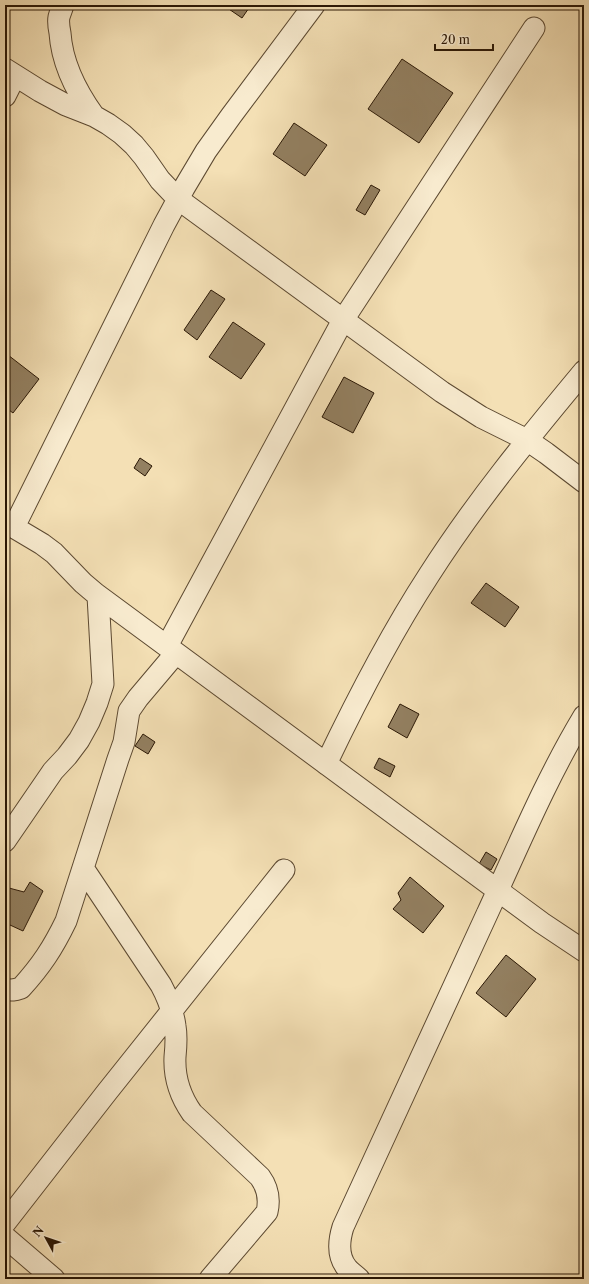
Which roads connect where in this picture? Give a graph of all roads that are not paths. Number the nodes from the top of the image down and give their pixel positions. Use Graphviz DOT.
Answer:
graph roads {
  1 [pos="63,5"];
  2 [pos="314,5"];
  3 [pos="534,28"];
  4 [pos="10,72"];
  5 [pos="5,96"];
  6 [pos="94,116"];
  7 [pos="178,199"];
  8 [pos="343,320"];
  9 [pos="584,371"];
  10 [pos="527,440"];
  11 [pos="584,482"];
  12 [pos="9,525"];
  13 [pos="98,596"];
  14 [pos="171,649"];
  15 [pos="584,716"];
  16 [pos="326,764"];
  17 [pos="5,841"];
  18 [pos="83,868"];
  19 [pos="284,870"];
  20 [pos="498,891"];
  21 [pos="584,951"];
  22 [pos="5,989"];
  23 [pos="172,1010"];
  24 [pos="5,1223"];
  25 [pos="5,1237"];
  26 [pos="54,1279"];
  27 [pos="210,1279"];
  28 [pos="359,1279"];
  1 -- 6 [label="street"];
  2 -- 7 [label="street"];
  3 -- 8 [label="street"];
  4 -- 5 [label="street"];
  4 -- 6 [label="street"];
  6 -- 7 [label="street"];
  7 -- 8 [label="street"];
  7 -- 12 [label="street"];
  8 -- 10 [label="street"];
  8 -- 14 [label="street"];
  9 -- 10 [label="street"];
  10 -- 11 [label="street"];
  10 -- 16 [label="street"];
  12 -- 13 [label="street"];
  13 -- 14 [label="street"];
  13 -- 17 [label="street"];
  14 -- 16 [label="street"];
  14 -- 18 [label="street"];
  15 -- 20 [label="street"];
  16 -- 20 [label="street"];
  18 -- 22 [label="street"];
  18 -- 23 [label="street"];
  19 -- 23 [label="street"];
  20 -- 21 [label="street"];
  20 -- 28 [label="street"];
  23 -- 24 [label="street"];
  23 -- 27 [label="street"];
  25 -- 26 [label="street"];
}
